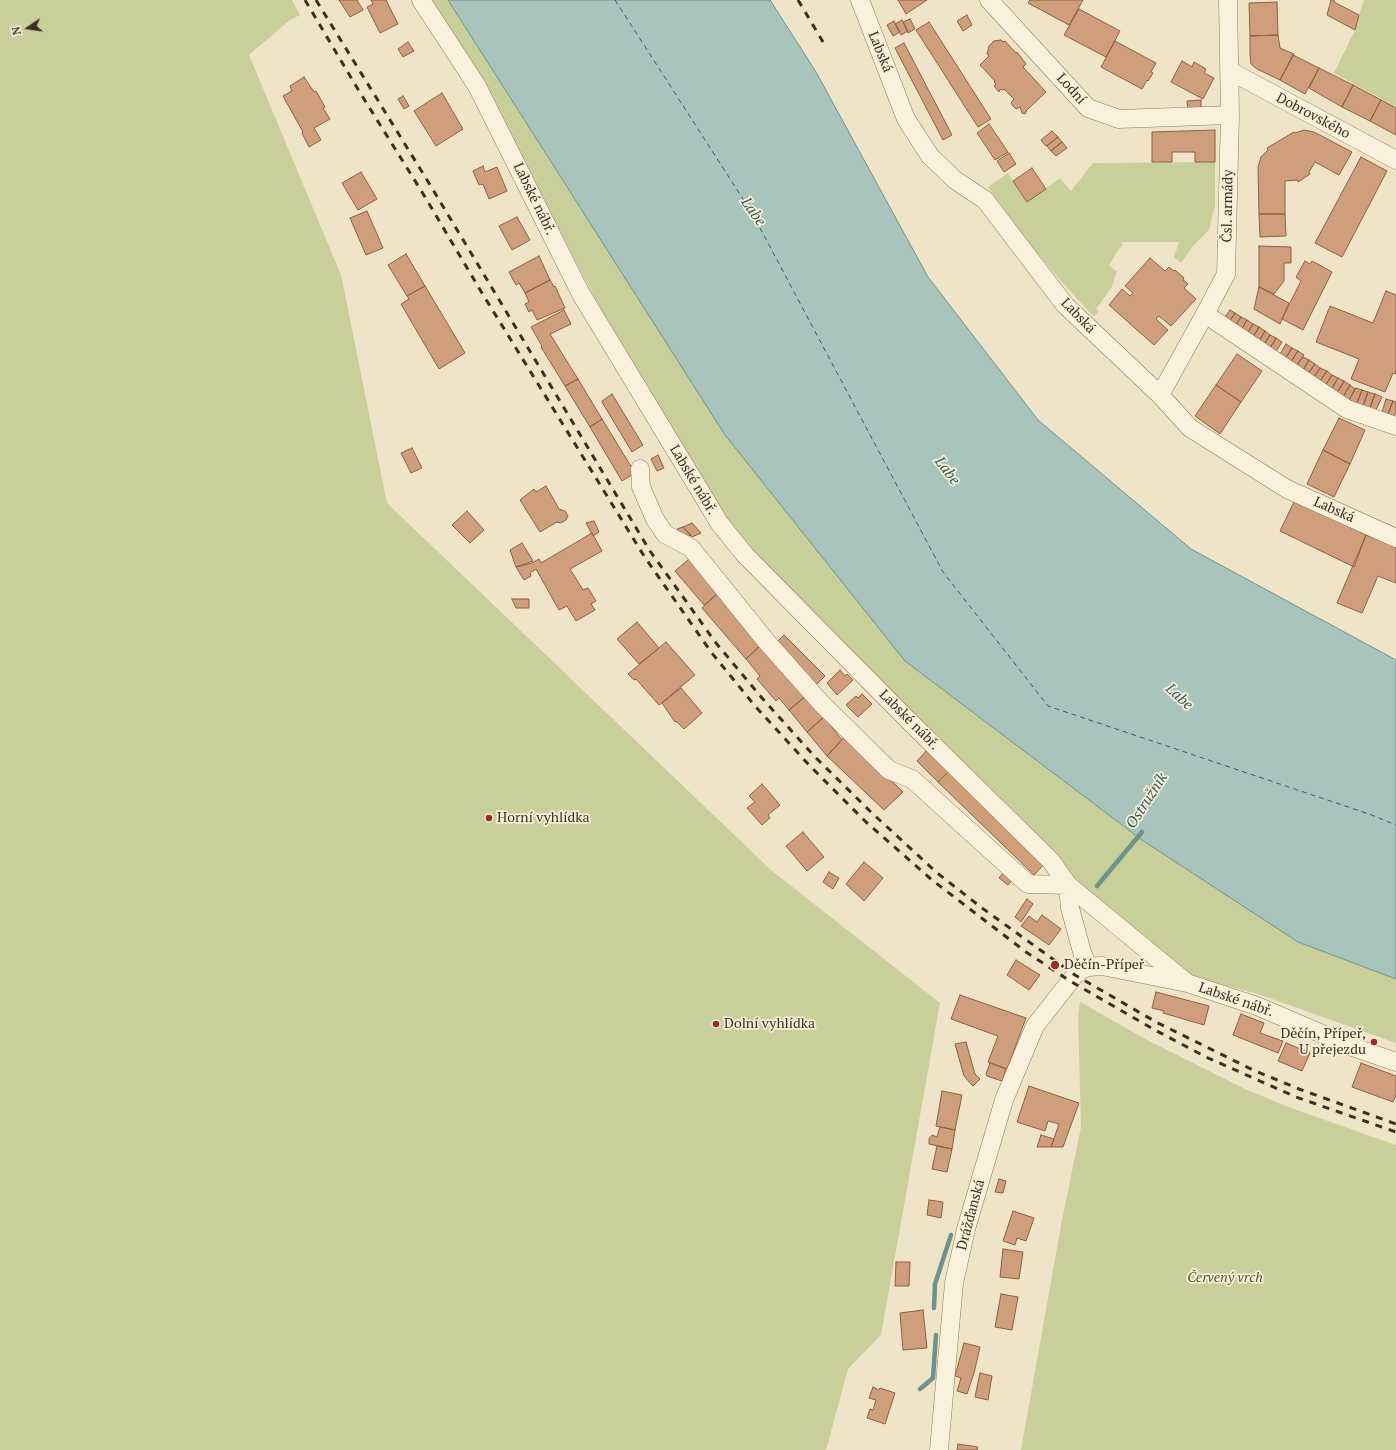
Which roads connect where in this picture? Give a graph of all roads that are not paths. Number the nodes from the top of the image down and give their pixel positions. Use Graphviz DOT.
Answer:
graph roads {
  1 [pos="421,0"];
  2 [pos="860,0"];
  3 [pos="989,0"];
  4 [pos="1228,0"];
  5 [pos="1230,71"];
  6 [pos="1230,115"];
  7 [pos="1396,160"];
  8 [pos="1205,314"];
  9 [pos="1160,395"];
  10 [pos="1396,426"];
  11 [pos="640,469"];
  12 [pos="1396,538"];
  13 [pos="1068,885"];
  14 [pos="1088,966"];
  15 [pos="1187,983"];
  16 [pos="1396,1062"];
  17 [pos="939,1450"];
  1 -- 13 [label="street, Labské nábř."];
  2 -- 9 [label="street, Labská"];
  3 -- 6 [label="street, Lodní"];
  4 -- 5 [label="street, Čsl. armády"];
  5 -- 6 [label="street, Čsl. armády"];
  5 -- 7 [label="street, Dobrovského"];
  6 -- 8 [label="street, Čsl. armády"];
  8 -- 9 [label="street, Čsl. armády"];
  8 -- 10 [label="street"];
  9 -- 12 [label="street, Labská"];
  11 -- 13 [label="street"];
  13 -- 14 [label="street"];
  13 -- 15 [label="street, Labské nábř."];
  14 -- 15 [label="street, Labské nábř."];
  14 -- 17 [label="street, Drážďanská"];
  15 -- 16 [label="street, Labské nábř."];
}
